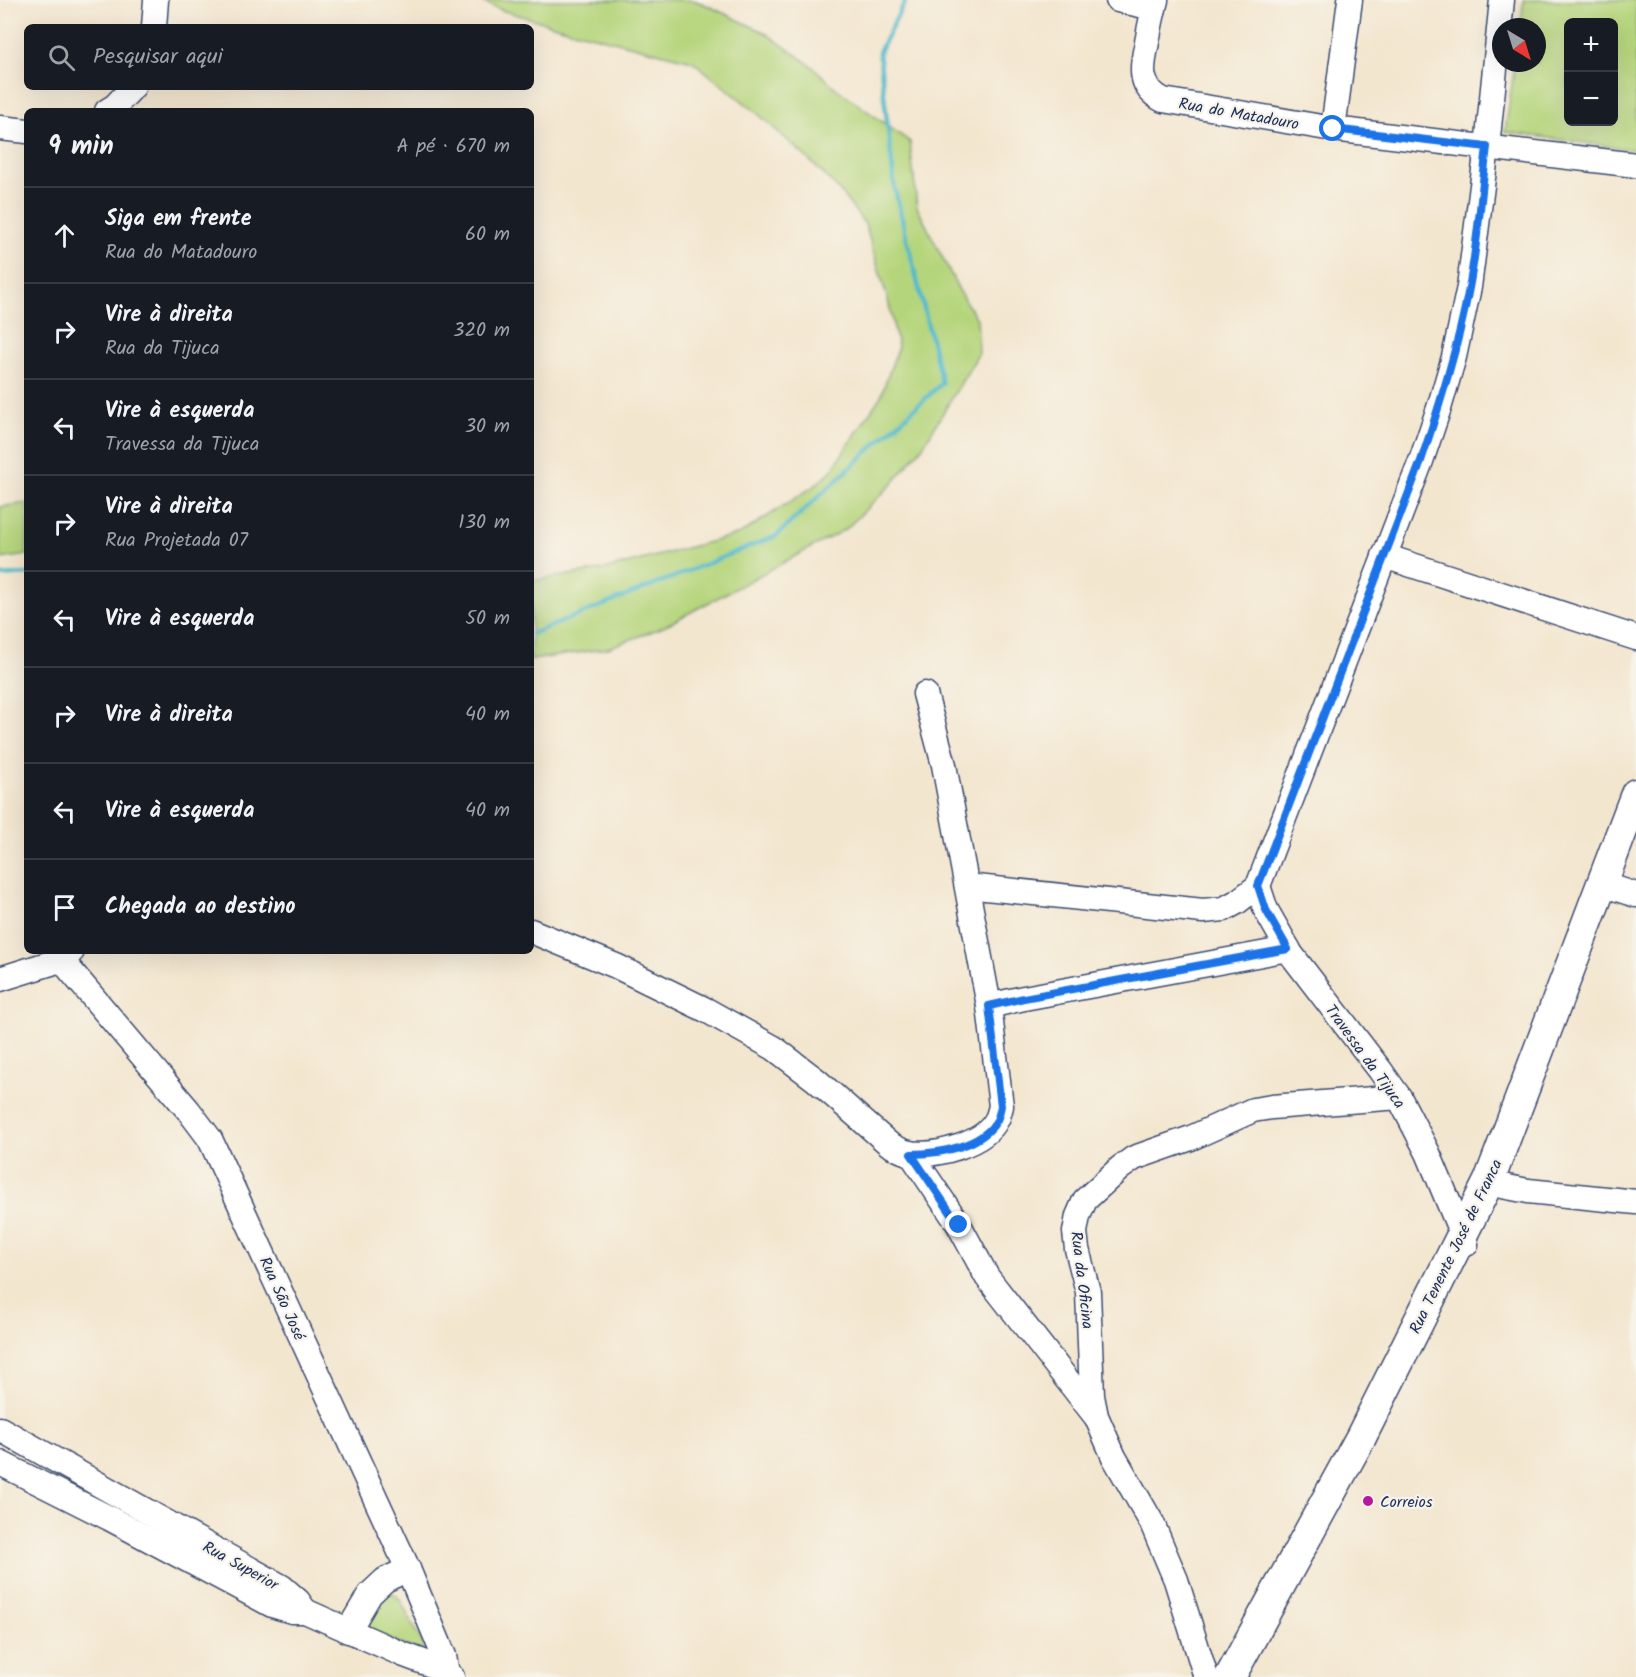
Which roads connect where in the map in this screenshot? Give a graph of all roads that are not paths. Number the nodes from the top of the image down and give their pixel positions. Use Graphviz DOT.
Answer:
graph roads {
  1 [pos="156,0"];
  2 [pos="1119,0"];
  3 [pos="1350,0"];
  4 [pos="1502,0"];
  5 [pos="1155,4"];
  6 [pos="154,24"];
  7 [pos="130,90"];
  8 [pos="112,108"];
  9 [pos="0,128"];
  10 [pos="1333,129"];
  11 [pos="24,132"];
  12 [pos="1487,147"];
  13 [pos="1636,165"];
  14 [pos="1384,556"];
  15 [pos="1636,638"];
  16 [pos="925,694"];
  17 [pos="1636,794"];
  18 [pos="1636,835"];
  19 [pos="967,886"];
  20 [pos="1258,886"];
  21 [pos="1618,889"];
  22 [pos="534,932"];
  23 [pos="1288,949"];
  24 [pos="61,958"];
  25 [pos="0,979"];
  26 [pos="989,1006"];
  27 [pos="1398,1097"];
  28 [pos="911,1154"];
  29 [pos="1497,1179"];
  30 [pos="1636,1189"];
  31 [pos="1636,1202"];
  32 [pos="1465,1242"];
  33 [pos="1096,1416"];
  34 [pos="0,1429"];
  35 [pos="0,1463"];
  36 [pos="114,1508"];
  37 [pos="402,1572"];
  38 [pos="348,1631"];
  39 [pos="445,1672"];
  40 [pos="1206,1677"];
  41 [pos="1230,1677"];
  42 [pos="1251,1677"];
  1 -- 6 [label="street"];
  2 -- 5 [label="street"];
  3 -- 10 [label="street"];
  4 -- 12 [label="street"];
  5 -- 10 [label="street, Rua do Matadouro"];
  7 -- 8 [label="street"];
  9 -- 11 [label="street"];
  10 -- 12 [label="street, Rua do Matadouro"];
  12 -- 13 [label="street, Rua do Matadouro"];
  12 -- 14 [label="street"];
  14 -- 15 [label="street"];
  14 -- 20 [label="street"];
  16 -- 19 [label="street"];
  17 -- 21 [label="main road, Rua Tenente José de Franca"];
  18 -- 21 [label="main road, Rua Tenente José de Franca"];
  19 -- 20 [label="street"];
  19 -- 26 [label="street"];
  20 -- 23 [label="street, Travessa da Tijuca"];
  21 -- 29 [label="main road, Rua Tenente José de Franca"];
  22 -- 28 [label="street"];
  23 -- 26 [label="street"];
  23 -- 27 [label="street, Travessa da Tijuca"];
  24 -- 25 [label="street"];
  24 -- 37 [label="street, Rua São José"];
  26 -- 28 [label="street"];
  27 -- 32 [label="street, Travessa da Tijuca"];
  27 -- 33 [label="street, Rua da Oficina"];
  28 -- 33 [label="street"];
  29 -- 30 [label="street"];
  29 -- 31 [label="street"];
  29 -- 32 [label="main road, Rua Tenente José de Franca"];
  32 -- 41 [label="main road, Rua Tenente José de Franca"];
  32 -- 42 [label="main road, Rua Tenente José de Franca"];
  33 -- 40 [label="street, Rua da Oficina"];
  34 -- 36 [label="street, Rua Superior"];
  35 -- 36 [label="street, Rua Superior"];
  36 -- 38 [label="street, Rua Superior"];
  37 -- 38 [label="street"];
  37 -- 39 [label="street, Rua São José"];
  38 -- 39 [label="street"];
}
